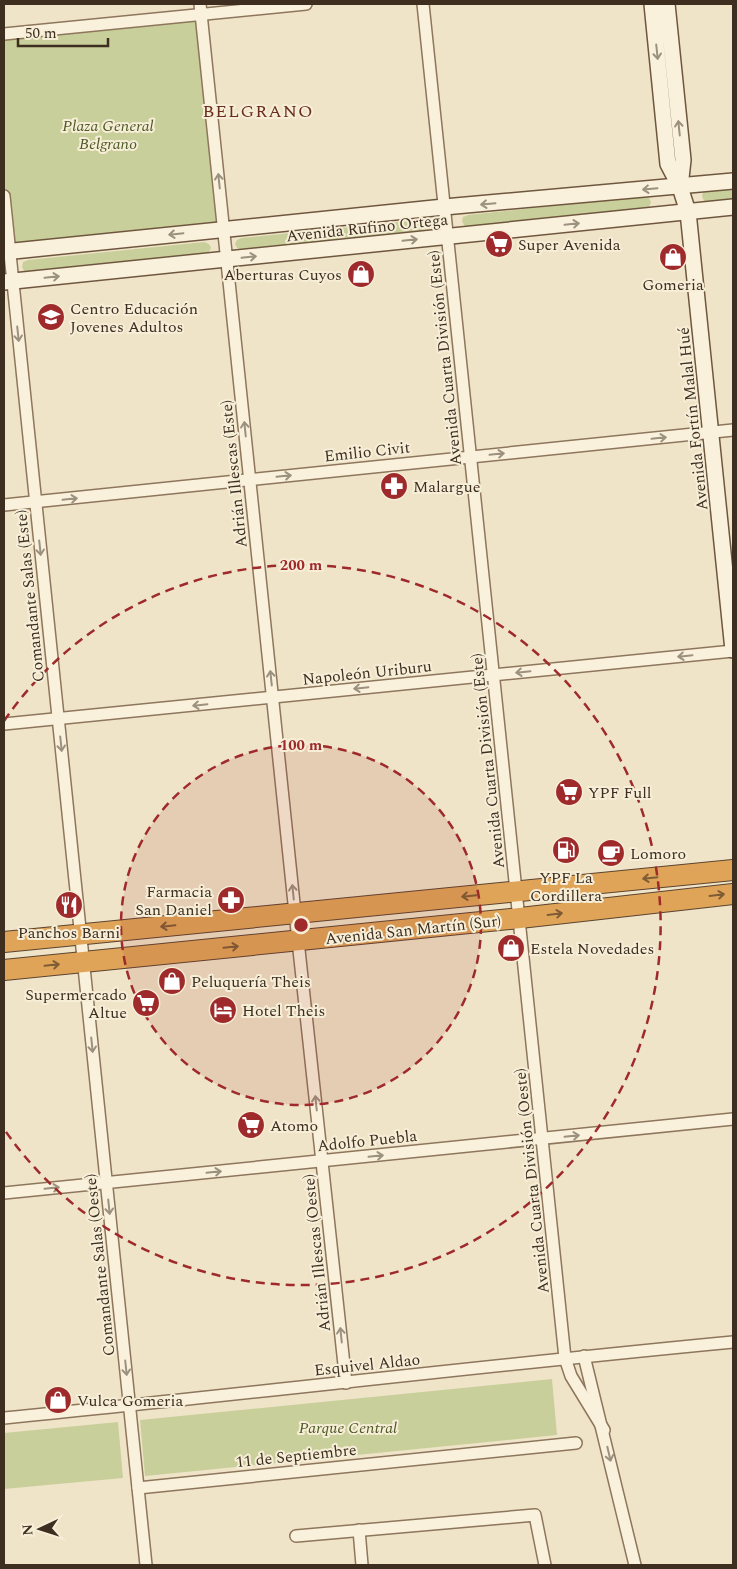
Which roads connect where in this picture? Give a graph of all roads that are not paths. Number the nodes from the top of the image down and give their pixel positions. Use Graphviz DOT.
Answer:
graph roads {
  1 [pos="306,4"];
  2 [pos="423,4"];
  3 [pos="652,4"];
  4 [pos="667,4"];
  5 [pos="201,9"];
  6 [pos="4,34"];
  7 [pos="733,181"];
  8 [pos="680,187"];
  9 [pos="4,196"];
  10 [pos="444,207"];
  11 [pos="733,207"];
  12 [pos="688,212"];
  13 [pos="224,229"];
  14 [pos="448,237"];
  15 [pos="7,251"];
  16 [pos="227,259"];
  17 [pos="8,282"];
  18 [pos="733,430"];
  19 [pos="711,432"];
  20 [pos="471,457"];
  21 [pos="250,480"];
  22 [pos="35,502"];
  23 [pos="4,505"];
  24 [pos="733,650"];
  25 [pos="494,675"];
  26 [pos="272,697"];
  27 [pos="58,719"];
  28 [pos="4,724"];
  29 [pos="733,870"];
  30 [pos="517,892"];
  31 [pos="733,894"];
  32 [pos="295,913"];
  33 [pos="520,918"];
  34 [pos="81,935"];
  35 [pos="298,940"];
  36 [pos="4,942"];
  37 [pos="84,962"];
  38 [pos="4,970"];
  39 [pos="733,1119"];
  40 [pos="543,1139"];
  41 [pos="322,1161"];
  42 [pos="107,1183"];
  43 [pos="4,1193"];
  44 [pos="733,1342"];
  45 [pos="584,1356"];
  46 [pos="565,1358"];
  47 [pos="346,1383"];
  48 [pos="129,1406"];
  49 [pos="4,1418"];
  50 [pos="604,1430"];
  51 [pos="576,1443"];
  52 [pos="138,1488"];
  53 [pos="359,1530"];
  54 [pos="296,1536"];
  55 [pos="146,1565"];
  56 [pos="362,1565"];
  57 [pos="545,1565"];
  58 [pos="636,1565"];
  1 -- 5 [label="street"];
  2 -- 10 [label="street, Avenida Cuarta División (Este)"];
  3 -- 8 [label="main road, Avenida Fortín Malal Hué, one-way"];
  8 -- 4 [label="main road, Avenida Fortín Malal Hué, one-way"];
  5 -- 6 [label="street"];
  13 -- 5 [label="street, Adrián Illescas (Este), one-way"];
  7 -- 8 [label="main road, Avenida Rufino Ortega"];
  8 -- 10 [label="main road, Avenida Rufino Ortega, one-way"];
  8 -- 12 [label="main road, Avenida Fortín Malal Hué"];
  9 -- 15 [label="street, Comandante Salas (Este)"];
  10 -- 13 [label="main road, Avenida Rufino Ortega"];
  10 -- 14 [label="street, Avenida Cuarta División (Este)"];
  11 -- 12 [label="main road, Avenida Rufino Ortega"];
  14 -- 12 [label="main road, Avenida Rufino Ortega, one-way"];
  12 -- 19 [label="main road, Avenida Fortín Malal Hué"];
  13 -- 15 [label="main road, Avenida Rufino Ortega, one-way"];
  13 -- 16 [label="street, Adrián Illescas (Este)"];
  16 -- 14 [label="main road, Avenida Rufino Ortega, one-way"];
  14 -- 20 [label="street, Avenida Cuarta División (Este)"];
  15 -- 17 [label="street, Comandante Salas (Este)"];
  17 -- 16 [label="main road, Avenida Rufino Ortega, one-way"];
  21 -- 16 [label="street, Adrián Illescas (Este), one-way"];
  17 -- 22 [label="street, Comandante Salas (Este), one-way"];
  18 -- 19 [label="street, Emilio Civit"];
  20 -- 19 [label="street, Emilio Civit, one-way"];
  19 -- 24 [label="main road, Avenida Fortín Malal Hué"];
  21 -- 20 [label="street, Emilio Civit, one-way"];
  20 -- 25 [label="street, Avenida Cuarta División (Este)"];
  22 -- 21 [label="street, Emilio Civit, one-way"];
  26 -- 21 [label="street, Adrián Illescas (Este), one-way"];
  22 -- 23 [label="street, Emilio Civit"];
  22 -- 27 [label="street, Comandante Salas (Este), one-way"];
  24 -- 25 [label="street, Napoleón Uriburu, one-way"];
  25 -- 26 [label="street, Napoleón Uriburu, one-way"];
  25 -- 30 [label="street, Avenida Cuarta División (Este)"];
  26 -- 27 [label="street, Napoleón Uriburu, one-way"];
  32 -- 26 [label="street, Adrián Illescas (Este), one-way"];
  27 -- 28 [label="street, Napoleón Uriburu"];
  27 -- 34 [label="street, Comandante Salas (Este), one-way"];
  29 -- 30 [label="highway, Avenida San Martín (Sur), one-way"];
  30 -- 32 [label="highway, Avenida San Martín (Sur), one-way"];
  30 -- 33 [label="street, Avenida Cuarta División (Este)"];
  33 -- 31 [label="highway, Avenida San Martín (Sur), one-way"];
  32 -- 34 [label="highway, Avenida San Martín (Sur), one-way"];
  32 -- 35 [label="street, Adrián Illescas (Este)"];
  33 -- 35 [label="highway, Avenida San Martín (Sur)"];
  33 -- 40 [label="street, Avenida Cuarta División (Oeste)"];
  34 -- 36 [label="highway, Avenida San Martín (Sur)"];
  34 -- 37 [label="street, Comandante Salas (Este)"];
  37 -- 35 [label="highway, Avenida San Martín (Sur), one-way"];
  41 -- 35 [label="street, Adrián Illescas (Oeste), one-way"];
  38 -- 37 [label="highway, Avenida San Martín (Sur), one-way"];
  37 -- 42 [label="street, Comandante Salas (Oeste), one-way"];
  40 -- 39 [label="street, Adolfo Puebla, one-way"];
  41 -- 40 [label="street, Adolfo Puebla, one-way"];
  40 -- 46 [label="street, Avenida Cuarta División (Oeste)"];
  42 -- 41 [label="street, Adolfo Puebla, one-way"];
  47 -- 41 [label="street, Adrián Illescas (Oeste), one-way"];
  43 -- 42 [label="street, Adolfo Puebla, one-way"];
  42 -- 48 [label="street, Comandante Salas (Oeste), one-way"];
  44 -- 45 [label="street, Esquivel Aldao"];
  45 -- 46 [label="street, Esquivel Aldao"];
  45 -- 50 [label="street, Avenida Cuarta División (Oeste)"];
  46 -- 47 [label="street, Esquivel Aldao"];
  46 -- 50 [label="street, Avenida Cuarta División (Oeste)"];
  47 -- 48 [label="street, Esquivel Aldao"];
  48 -- 49 [label="street, Esquivel Aldao"];
  48 -- 52 [label="street, Comandante Salas (Oeste)"];
  50 -- 58 [label="street, Avenida Cuarta División (Oeste), one-way"];
  51 -- 52 [label="street, 11 de Septiembre"];
  52 -- 55 [label="street, Comandante Salas (Oeste)"];
  53 -- 54 [label="street"];
  53 -- 56 [label="street"];
  53 -- 57 [label="street"];
}
